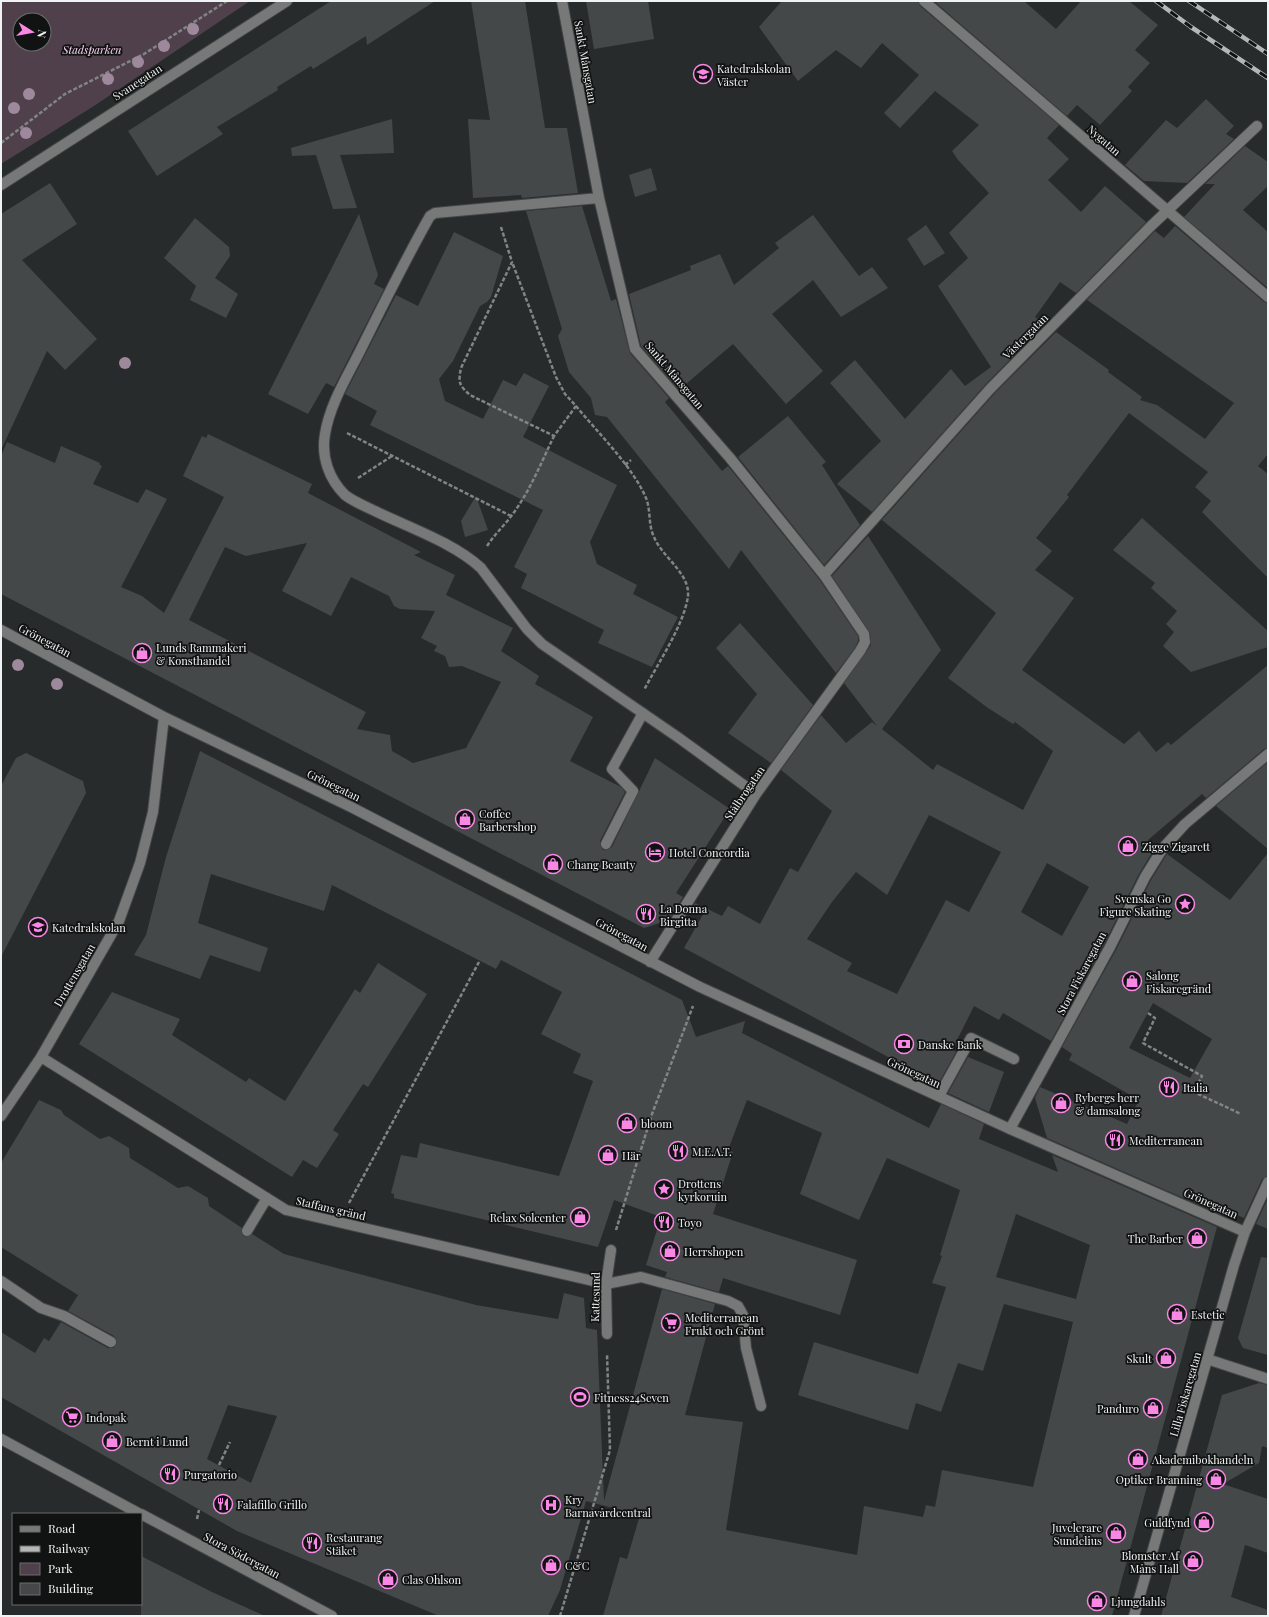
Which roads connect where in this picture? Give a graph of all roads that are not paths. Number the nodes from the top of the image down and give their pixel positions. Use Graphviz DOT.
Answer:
graph roads {
  1 [pos="287,1"];
  2 [pos="562,1"];
  3 [pos="924,1"];
  4 [pos="1257,126"];
  5 [pos="1,185"];
  6 [pos="599,198"];
  7 [pos="1167,211"];
  8 [pos="1268,297"];
  9 [pos="824,575"];
  10 [pos="1,630"];
  11 [pos="865,642"];
  12 [pos="639,710"];
  13 [pos="164,717"];
  14 [pos="1268,754"];
  15 [pos="756,794"];
  16 [pos="606,844"];
  17 [pos="650,962"];
  18 [pos="41,1057"];
  19 [pos="1014,1059"];
  20 [pos="939,1096"];
  21 [pos="1,1116"];
  22 [pos="1010,1129"];
  23 [pos="1268,1182"];
  24 [pos="267,1198"];
  25 [pos="247,1231"];
  26 [pos="1245,1232"];
  27 [pos="611,1250"];
  28 [pos="1,1280"];
  29 [pos="606,1284"];
  30 [pos="607,1334"];
  31 [pos="111,1342"];
  32 [pos="1207,1359"];
  33 [pos="1268,1379"];
  34 [pos="761,1406"];
  35 [pos="1,1439"];
  36 [pos="139,1513"];
  37 [pos="142,1515"];
  38 [pos="332,1616"];
  39 [pos="1134,1616"];
  1 -- 5 [label="street, Svanegatan"];
  2 -- 6 [label="street, Sankt Månsgatan"];
  3 -- 7 [label="street, Nygatan"];
  4 -- 7 [label="street, Västergatan"];
  6 -- 9 [label="street, Sankt Månsgatan"];
  6 -- 12 [label="street"];
  7 -- 8 [label="street, Nygatan"];
  7 -- 9 [label="street, Västergatan"];
  9 -- 11 [label="street, Sankt Månsgatan"];
  10 -- 13 [label="street, Grönegatan"];
  11 -- 15 [label="street, Stålbrogatan"];
  12 -- 15 [label="street"];
  12 -- 16 [label="street"];
  13 -- 17 [label="street, Grönegatan"];
  13 -- 18 [label="street, Drottensgatan"];
  14 -- 22 [label="street, Stora Fiskaregatan"];
  15 -- 17 [label="street, Stålbrogatan"];
  17 -- 20 [label="street, Grönegatan"];
  18 -- 21 [label="street, Drottensgatan"];
  18 -- 24 [label="street, Staffans gränd"];
  19 -- 20 [label="street"];
  20 -- 22 [label="street, Grönegatan"];
  22 -- 26 [label="street, Grönegatan"];
  23 -- 26 [label="street, Lilla Fiskaregatan"];
  24 -- 25 [label="street"];
  24 -- 29 [label="street, Staffans gränd"];
  26 -- 32 [label="street, Lilla Fiskaregatan"];
  27 -- 29 [label="street, Kattesund"];
  28 -- 31 [label="street"];
  29 -- 30 [label="street, Kattesund"];
  29 -- 34 [label="street"];
  32 -- 33 [label="street"];
  32 -- 39 [label="street, Lilla Fiskaregatan"];
  35 -- 36 [label="street, Stora Södergatan"];
  37 -- 38 [label="street, Stora Södergatan"];
}
